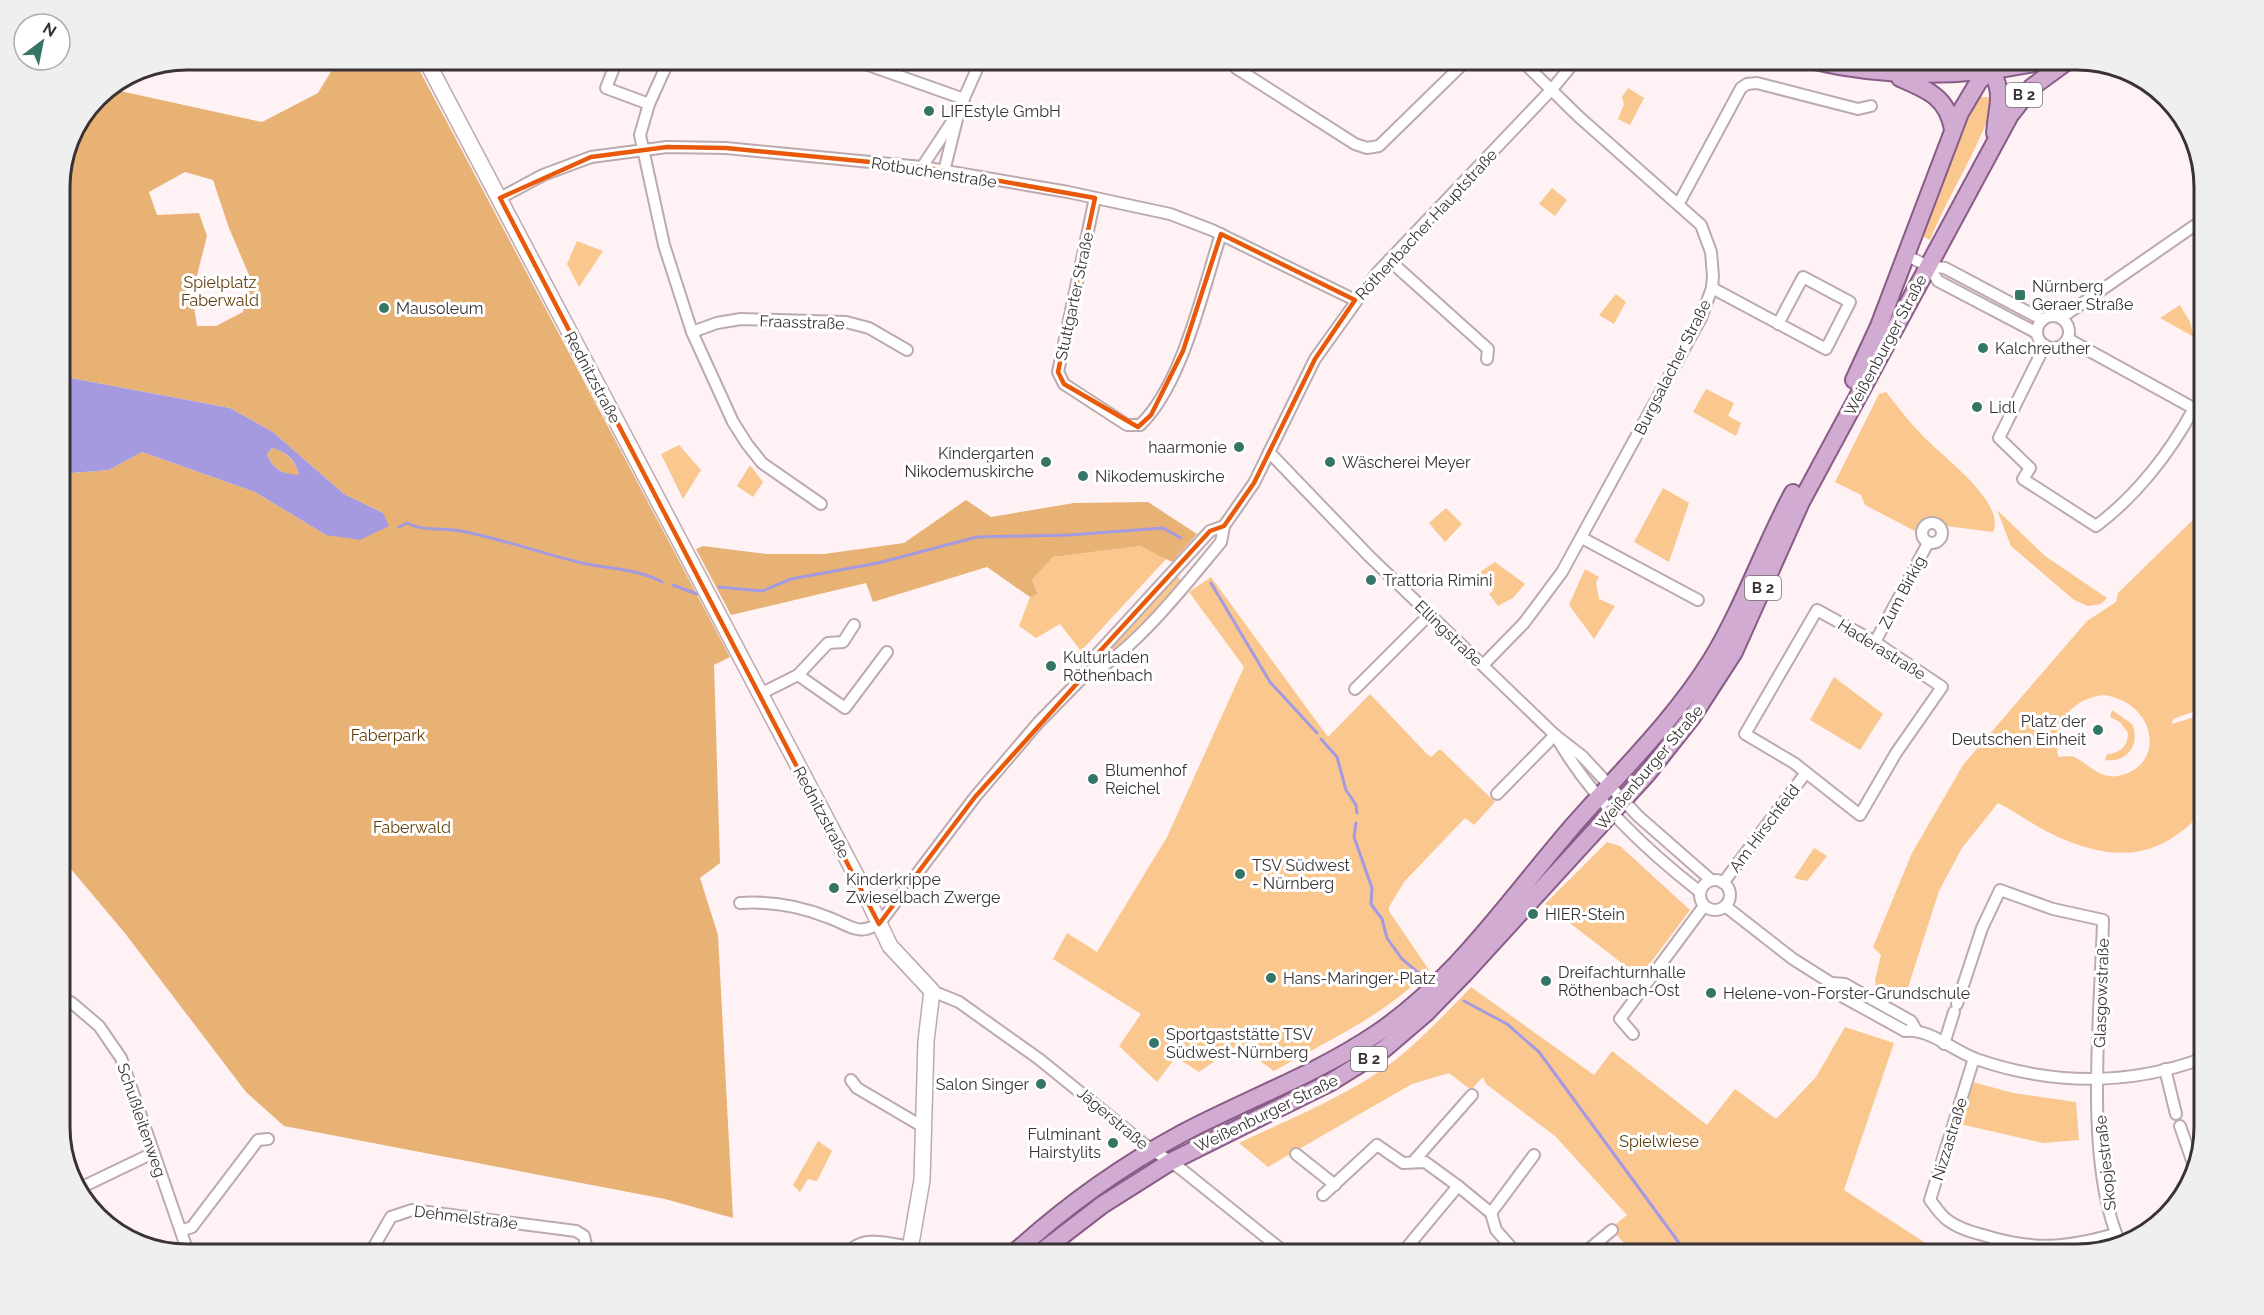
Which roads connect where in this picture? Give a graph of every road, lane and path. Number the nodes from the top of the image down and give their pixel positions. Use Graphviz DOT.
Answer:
graph roads {
  1 [pos="431,70"];
  2 [pos="613,70"];
  3 [pos="664,70"];
  4 [pos="882,70"];
  5 [pos="977,70"];
  6 [pos="1239,70"];
  7 [pos="1457,70"];
  8 [pos="1532,70"];
  9 [pos="1567,70"];
  10 [pos="1867,70"];
  11 [pos="1928,70"];
  12 [pos="1955,70"];
  13 [pos="1989,70"];
  14 [pos="1996,70"];
  15 [pos="2056,70"];
  16 [pos="1890,74"];
  17 [pos="1923,75"];
  18 [pos="1552,88"];
  19 [pos="964,99"];
  20 [pos="649,104"];
  21 [pos="1871,106"];
  22 [pos="959,111"];
  23 [pos="1953,129"];
  24 [pos="1994,143"];
  25 [pos="642,151"];
  26 [pos="922,167"];
  27 [pos="944,171"];
  28 [pos="500,198"];
  29 [pos="1095,198"];
  30 [pos="1679,203"];
  31 [pos="2193,227"];
  32 [pos="1221,234"];
  33 [pos="1905,255"];
  34 [pos="1389,260"];
  35 [pos="1928,266"];
  36 [pos="1712,288"];
  37 [pos="1355,300"];
  38 [pos="2061,318"];
  39 [pos="2043,320"];
  40 [pos="1778,324"];
  41 [pos="692,332"];
  42 [pos="2037,333"];
  43 [pos="2068,339"];
  44 [pos="2045,345"];
  45 [pos="907,350"];
  46 [pos="1487,359"];
  47 [pos="2193,408"];
  48 [pos="2193,418"];
  49 [pos="1269,452"];
  50 [pos="820,504"];
  51 [pos="1224,526"];
  52 [pos="1582,538"];
  53 [pos="1928,543"];
  54 [pos="1698,600"];
  55 [pos="1429,615"];
  56 [pos="854,625"];
  57 [pos="1875,642"];
  58 [pos="887,652"];
  59 [pos="1483,665"];
  60 [pos="798,675"];
  61 [pos="1081,679"];
  62 [pos="1355,688"];
  63 [pos="760,694"];
  64 [pos="1555,735"];
  65 [pos="1805,774"];
  66 [pos="1604,792"];
  67 [pos="1497,794"];
  68 [pos="1617,807"];
  69 [pos="1711,880"];
  70 [pos="1724,883"];
  71 [pos="1700,892"];
  72 [pos="740,903"];
  73 [pos="1704,906"];
  74 [pos="1725,906"];
  75 [pos="879,924"];
  76 [pos="932,991"];
  77 [pos="71,1004"];
  78 [pos="1634,1034"];
  79 [pos="1944,1044"];
  80 [pos="1974,1058"];
  81 [pos="2194,1061"];
  82 [pos="2165,1069"];
  83 [pos="850,1080"];
  84 [pos="2098,1081"];
  85 [pos="1472,1095"];
  86 [pos="2176,1114"];
  87 [pos="2180,1126"];
  88 [pos="925,1128"];
  89 [pos="268,1138"];
  90 [pos="1152,1151"];
  91 [pos="153,1153"];
  92 [pos="1296,1154"];
  93 [pos="2190,1154"];
  94 [pos="1534,1155"];
  95 [pos="1170,1162"];
  96 [pos="1413,1162"];
  97 [pos="86,1185"];
  98 [pos="1335,1185"];
  99 [pos="1458,1186"];
  100 [pos="1323,1195"];
  101 [pos="1491,1213"];
  102 [pos="1612,1230"];
  103 [pos="181,1231"];
  104 [pos="2117,1237"];
  105 [pos="185,1244"];
  106 [pos="375,1244"];
  107 [pos="586,1244"];
  108 [pos="859,1244"];
  109 [pos="873,1244"];
  110 [pos="911,1244"];
  111 [pos="1025,1244"];
  112 [pos="1051,1244"];
  113 [pos="1274,1244"];
  114 [pos="1409,1244"];
  115 [pos="1508,1244"];
  116 [pos="1595,1244"];
  117 [pos="2010,1244"];
  1 -- 28 [label="main road, Rednitzstraße"];
  2 -- 20 [label="street"];
  3 -- 20 [label="street"];
  4 -- 19 [label="street"];
  5 -- 19 [label="street"];
  6 -- 7 [label="street"];
  8 -- 18 [label="street, Burgsalacher Straße"];
  9 -- 18 [label="street, Röthenbacher Hauptstraße"];
  10 -- 16 [label="main road"];
  11 -- 17 [label="main road"];
  12 -- 17 [label="main road"];
  13 -- 23 [label="main road, Weißenburger Straße / B 2"];
  14 -- 24 [label="main road"];
  15 -- 24 [label="main road, Weißenburger Straße / B 2"];
  16 -- 17 [label="main road"];
  16 -- 23 [label="main road"];
  18 -- 30 [label="street, Burgsalacher Straße"];
  18 -- 34 [label="street, Röthenbacher Hauptstraße"];
  19 -- 22 [label="street"];
  20 -- 25 [label="street"];
  21 -- 30 [label="street"];
  22 -- 26 [label="street"];
  22 -- 27 [label="street"];
  23 -- 33 [label="main road, Weißenburger Straße / B 2"];
  24 -- 35 [label="main road, Weißenburger Straße / B 2"];
  25 -- 26 [label="street, Rotbuchenstraße"];
  25 -- 28 [label="street, Rotbuchenstraße"];
  25 -- 41 [label="street"];
  26 -- 27 [label="street, Rotbuchenstraße"];
  27 -- 29 [label="street, Rotbuchenstraße"];
  28 -- 63 [label="main road, Rednitzstraße"];
  29 -- 32 [label="street, Rotbuchenstraße"];
  29 -- 32 [label="street, Stuttgarter Straße"];
  30 -- 36 [label="street, Burgsalacher Straße"];
  31 -- 38 [label="street"];
  32 -- 37 [label="street, Rotbuchenstraße"];
  33 -- 35 [label="street"];
  33 -- 66 [label="main road, Weißenburger Straße / B 2"];
  34 -- 37 [label="street, Röthenbacher Hauptstraße"];
  34 -- 46 [label="street"];
  35 -- 39 [label="street"];
  35 -- 42 [label="street"];
  35 -- 68 [label="main road, Weißenburger Straße / B 2"];
  36 -- 40 [label="street"];
  36 -- 52 [label="street, Burgsalacher Straße"];
  37 -- 49 [label="street, Röthenbacher Hauptstraße"];
  38 -- 39 [label="street"];
  38 -- 43 [label="street"];
  39 -- 42 [label="street"];
  40 -- 40 [label="street"];
  41 -- 45 [label="street, Fraasstraße"];
  41 -- 50 [label="street"];
  42 -- 44 [label="street"];
  43 -- 44 [label="street"];
  43 -- 47 [label="street"];
  44 -- 48 [label="street"];
  49 -- 51 [label="street, Röthenbacher Hauptstraße"];
  49 -- 55 [label="street, Ellingstraße"];
  51 -- 61 [label="street, Röthenbacher Hauptstraße"];
  51 -- 61 [label="street, Röthenbacher Hauptstraße"];
  52 -- 54 [label="street"];
  52 -- 59 [label="street, Burgsalacher Straße"];
  53 -- 57 [label="street, Zum Birkig"];
  55 -- 59 [label="street, Ellingstraße"];
  55 -- 62 [label="street"];
  56 -- 60 [label="street"];
  57 -- 65 [label="street, Haderastraße"];
  57 -- 65 [label="street, Haderastraße"];
  58 -- 60 [label="street"];
  59 -- 64 [label="street, Ellingstraße"];
  60 -- 63 [label="street"];
  61 -- 75 [label="street, Röthenbacher Hauptstraße"];
  63 -- 75 [label="main road, Rednitzstraße"];
  64 -- 66 [label="street, Ellingstraße"];
  64 -- 66 [label="street, Ellingstraße"];
  64 -- 67 [label="street"];
  65 -- 70 [label="street, Am Hirschfeld"];
  66 -- 68 [label="street"];
  66 -- 68 [label="street"];
  66 -- 90 [label="main road, Weißenburger Straße / B 2"];
  68 -- 69 [label="street"];
  68 -- 71 [label="street"];
  68 -- 95 [label="main road, Weißenburger Straße / B 2"];
  69 -- 70 [label="street"];
  69 -- 71 [label="street"];
  70 -- 74 [label="street"];
  71 -- 73 [label="street"];
  72 -- 75 [label="street"];
  73 -- 74 [label="street"];
  73 -- 78 [label="street"];
  74 -- 79 [label="street"];
  75 -- 76 [label="main road, Rednitzstraße"];
  76 -- 88 [label="main road"];
  76 -- 90 [label="street, Jägerstraße"];
  77 -- 91 [label="street, Schußleitenweg"];
  79 -- 80 [label="street"];
  79 -- 84 [label="street, Glasgowstraße"];
  80 -- 84 [label="street"];
  80 -- 117 [label="street, Nizzastraße"];
  81 -- 82 [label="street"];
  82 -- 84 [label="street"];
  82 -- 86 [label="street"];
  83 -- 88 [label="street"];
  84 -- 104 [label="street, Skopjestraße"];
  85 -- 96 [label="street"];
  87 -- 93 [label="street"];
  88 -- 110 [label="main road"];
  89 -- 103 [label="street"];
  90 -- 95 [label="street, Jägerstraße"];
  90 -- 111 [label="main road, Weißenburger Straße / B 2"];
  91 -- 97 [label="street"];
  91 -- 103 [label="street, Schußleitenweg"];
  92 -- 98 [label="street"];
  94 -- 101 [label="street"];
  95 -- 112 [label="main road, Weißenburger Straße / B 2"];
  95 -- 113 [label="street, Jägerstraße"];
  96 -- 98 [label="street"];
  96 -- 99 [label="street"];
  98 -- 100 [label="street"];
  99 -- 101 [label="street"];
  99 -- 114 [label="street"];
  101 -- 115 [label="street"];
  102 -- 116 [label="street"];
  103 -- 105 [label="street, Schußleitenweg"];
  106 -- 107 [label="street, Dehmelstraße"];
  108 -- 109 [label="street"];
}
